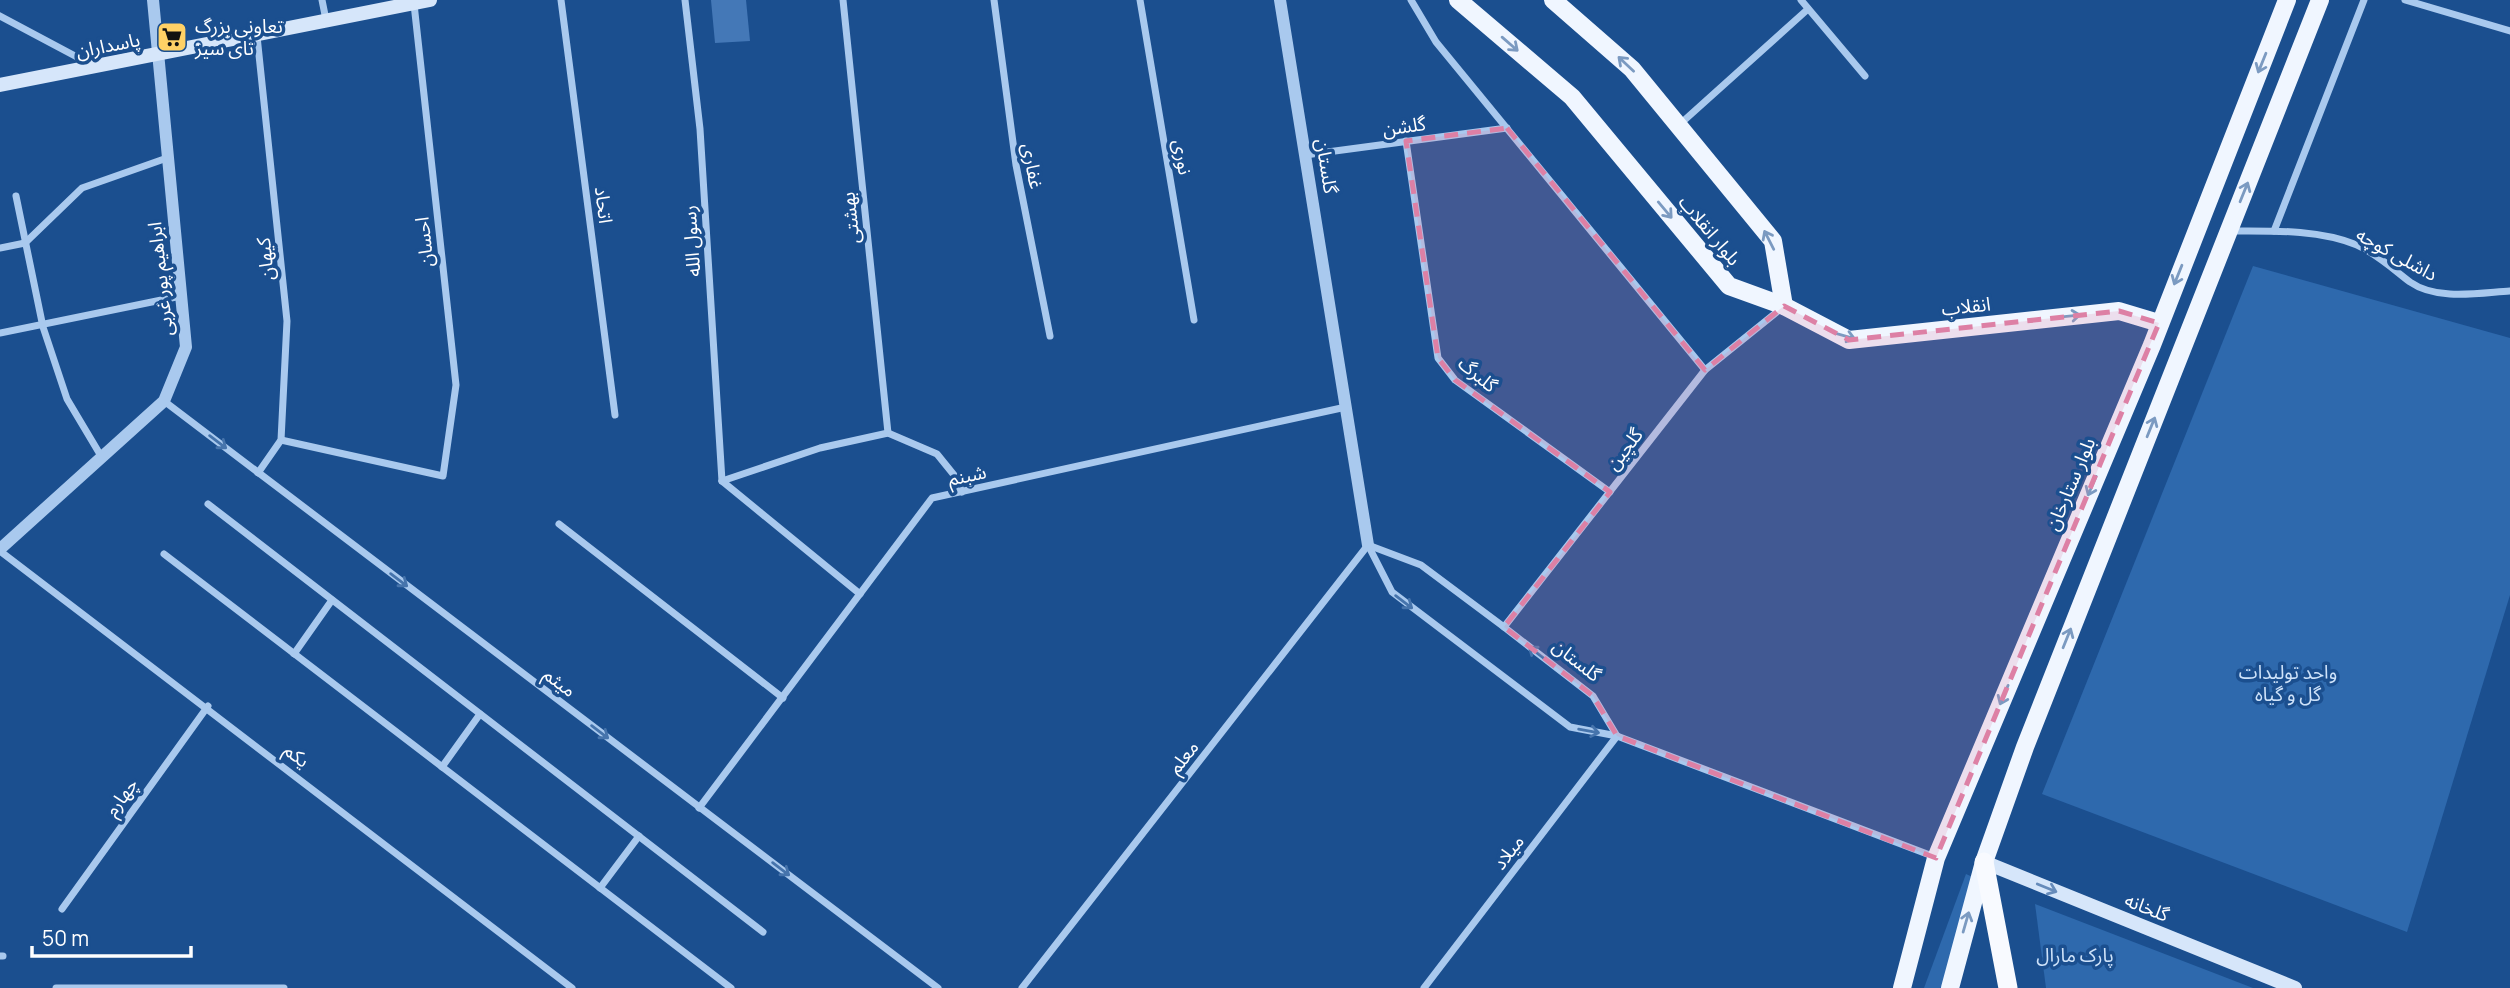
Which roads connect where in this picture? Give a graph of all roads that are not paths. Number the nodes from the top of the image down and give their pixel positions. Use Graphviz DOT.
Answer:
graph roads {
  1 [pos="153,0"];
  2 [pos="323,0"];
  3 [pos="430,0"];
  4 [pos="561,0"];
  5 [pos="685,0"];
  6 [pos="843,0"];
  7 [pos="994,0"];
  8 [pos="1140,0"];
  9 [pos="1280,0"];
  10 [pos="1411,0"];
  11 [pos="1458,0"];
  12 [pos="1553,0"];
  13 [pos="1801,0"];
  14 [pos="2287,0"];
  15 [pos="2320,0"];
  16 [pos="2364,0"];
  17 [pos="2405,0"];
  18 [pos="414,4"];
  19 [pos="1808,9"];
  20 [pos="0,16"];
  21 [pos="326,22"];
  22 [pos="2510,31"];
  23 [pos="257,36"];
  24 [pos="157,55"];
  25 [pos="96,67"];
  26 [pos="1865,76"];
  27 [pos="0,85"];
  28 [pos="1679,126"];
  29 [pos="1507,128"];
  30 [pos="1406,141"];
  31 [pos="1306,155"];
  32 [pos="167,158"];
  33 [pos="16,196"];
  34 [pos="2228,231"];
  35 [pos="2274,231"];
  36 [pos="25,243"];
  37 [pos="0,248"];
  38 [pos="2510,291"];
  39 [pos="181,296"];
  40 [pos="1784,306"];
  41 [pos="1194,320"];
  42 [pos="2159,323"];
  43 [pos="43,327"];
  44 [pos="0,333"];
  45 [pos="1050,336"];
  46 [pos="1705,370"];
  47 [pos="163,401"];
  48 [pos="1346,407"];
  49 [pos="615,415"];
  50 [pos="888,433"];
  51 [pos="281,440"];
  52 [pos="101,456"];
  53 [pos="258,472"];
  54 [pos="722,481"];
  55 [pos="962,492"];
  56 [pos="1610,492"];
  57 [pos="208,505"];
  58 [pos="559,524"];
  59 [pos="1368,545"];
  60 [pos="0,550"];
  61 [pos="164,554"];
  62 [pos="860,594"];
  63 [pos="332,600"];
  64 [pos="1504,627"];
  65 [pos="294,654"];
  66 [pos="783,698"];
  67 [pos="208,706"];
  68 [pos="480,714"];
  69 [pos="1617,736"];
  70 [pos="442,767"];
  71 [pos="699,807"];
  72 [pos="639,836"];
  73 [pos="1936,858"];
  74 [pos="1984,862"];
  75 [pos="600,888"];
  76 [pos="62,909"];
  77 [pos="763,932"];
  78 [pos="186,987"];
  79 [pos="56,988"];
  80 [pos="284,988"];
  81 [pos="572,988"];
  82 [pos="731,988"];
  83 [pos="938,988"];
  84 [pos="1023,988"];
  85 [pos="1424,988"];
  86 [pos="1902,988"];
  87 [pos="1950,988"];
  88 [pos="2008,988"];
  89 [pos="2295,988"];
  1 -- 24 [label="street, ابراهیم پور غربی"];
  2 -- 21 [label="street"];
  3 -- 18 [label="main road, پاسداران"];
  4 -- 49 [label="street, اتحاد"];
  5 -- 54 [label="street, رسول الله"];
  6 -- 50 [label="street, بهشتی"];
  7 -- 45 [label="street, غفاری"];
  8 -- 41 [label="street, نوری"];
  9 -- 31 [label="street, گلستان"];
  10 -- 29 [label="street"];
  11 -- 40 [label="main road, بلوار انقلاب, one-way"];
  28 -- 12 [label="main road, one-way"];
  13 -- 19 [label="street"];
  14 -- 42 [label="main road, بلوار ستارخان, one-way"];
  34 -- 15 [label="main road, one-way"];
  16 -- 35 [label="street"];
  17 -- 22 [label="street"];
  18 -- 21 [label="main road, پاسداران"];
  18 -- 51 [label="street, احسان"];
  19 -- 26 [label="street"];
  19 -- 28 [label="street"];
  20 -- 25 [label="street"];
  21 -- 23 [label="main road, پاسداران"];
  23 -- 24 [label="main road, پاسداران"];
  23 -- 51 [label="street, کیهان"];
  24 -- 25 [label="main road, پاسداران"];
  24 -- 32 [label="street, ابراهیم پور غربی"];
  25 -- 27 [label="main road, پاسداران"];
  40 -- 28 [label="main road, one-way"];
  29 -- 30 [label="street, گلشن"];
  29 -- 46 [label="street"];
  30 -- 31 [label="street, گلشن"];
  30 -- 56 [label="street, گلبرگ"];
  31 -- 48 [label="street, گلستان"];
  32 -- 36 [label="street"];
  32 -- 39 [label="street, ابراهیم پور غربی"];
  33 -- 36 [label="street"];
  34 -- 35 [label="street, داشلی کوچه"];
  74 -- 34 [label="main road, one-way"];
  35 -- 38 [label="street, داشلی کوچه"];
  36 -- 37 [label="street"];
  36 -- 43 [label="street"];
  39 -- 43 [label="street"];
  39 -- 47 [label="street, ابراهیم پور غربی"];
  40 -- 42 [label="main road, انقلاب, one-way"];
  40 -- 46 [label="street, گلچین"];
  42 -- 73 [label="main road, بلوار ستارخان, one-way"];
  43 -- 44 [label="street"];
  43 -- 52 [label="street"];
  46 -- 56 [label="street, گلچین"];
  47 -- 52 [label="street, ابراهیم پور غربی"];
  47 -- 53 [label="street, میثم, one-way"];
  48 -- 55 [label="street, شبنم"];
  48 -- 59 [label="street, گلستان"];
  50 -- 54 [label="street"];
  50 -- 55 [label="street"];
  51 -- 53 [label="street"];
  52 -- 60 [label="street, ابراهیم پور غربی"];
  53 -- 71 [label="street, میثم, one-way"];
  54 -- 62 [label="street"];
  55 -- 62 [label="street, شبنم"];
  56 -- 64 [label="street, گلچین"];
  57 -- 63 [label="street"];
  58 -- 66 [label="street"];
  59 -- 64 [label="street, گلستان"];
  59 -- 69 [label="street, گلستان, one-way"];
  59 -- 84 [label="street, معلم"];
  60 -- 67 [label="street, یکم"];
  61 -- 65 [label="street"];
  62 -- 66 [label="street, شبنم"];
  63 -- 65 [label="street"];
  63 -- 68 [label="street"];
  69 -- 64 [label="street, گلستان, one-way"];
  65 -- 70 [label="street"];
  66 -- 71 [label="street, شبنم"];
  67 -- 76 [label="street, چهارم"];
  67 -- 81 [label="street, یکم"];
  68 -- 70 [label="street"];
  68 -- 72 [label="street"];
  69 -- 73 [label="street"];
  69 -- 85 [label="street, میلاد"];
  70 -- 75 [label="street"];
  71 -- 83 [label="street, میثم, one-way"];
  72 -- 75 [label="street"];
  72 -- 77 [label="street"];
  73 -- 86 [label="main road, بلوار ستارخان"];
  87 -- 74 [label="main road, one-way"];
  74 -- 88 [label="highway"];
  74 -- 89 [label="main road, گلخانه, one-way"];
  75 -- 82 [label="street"];
  78 -- 79 [label="street"];
  78 -- 80 [label="street"];
}
